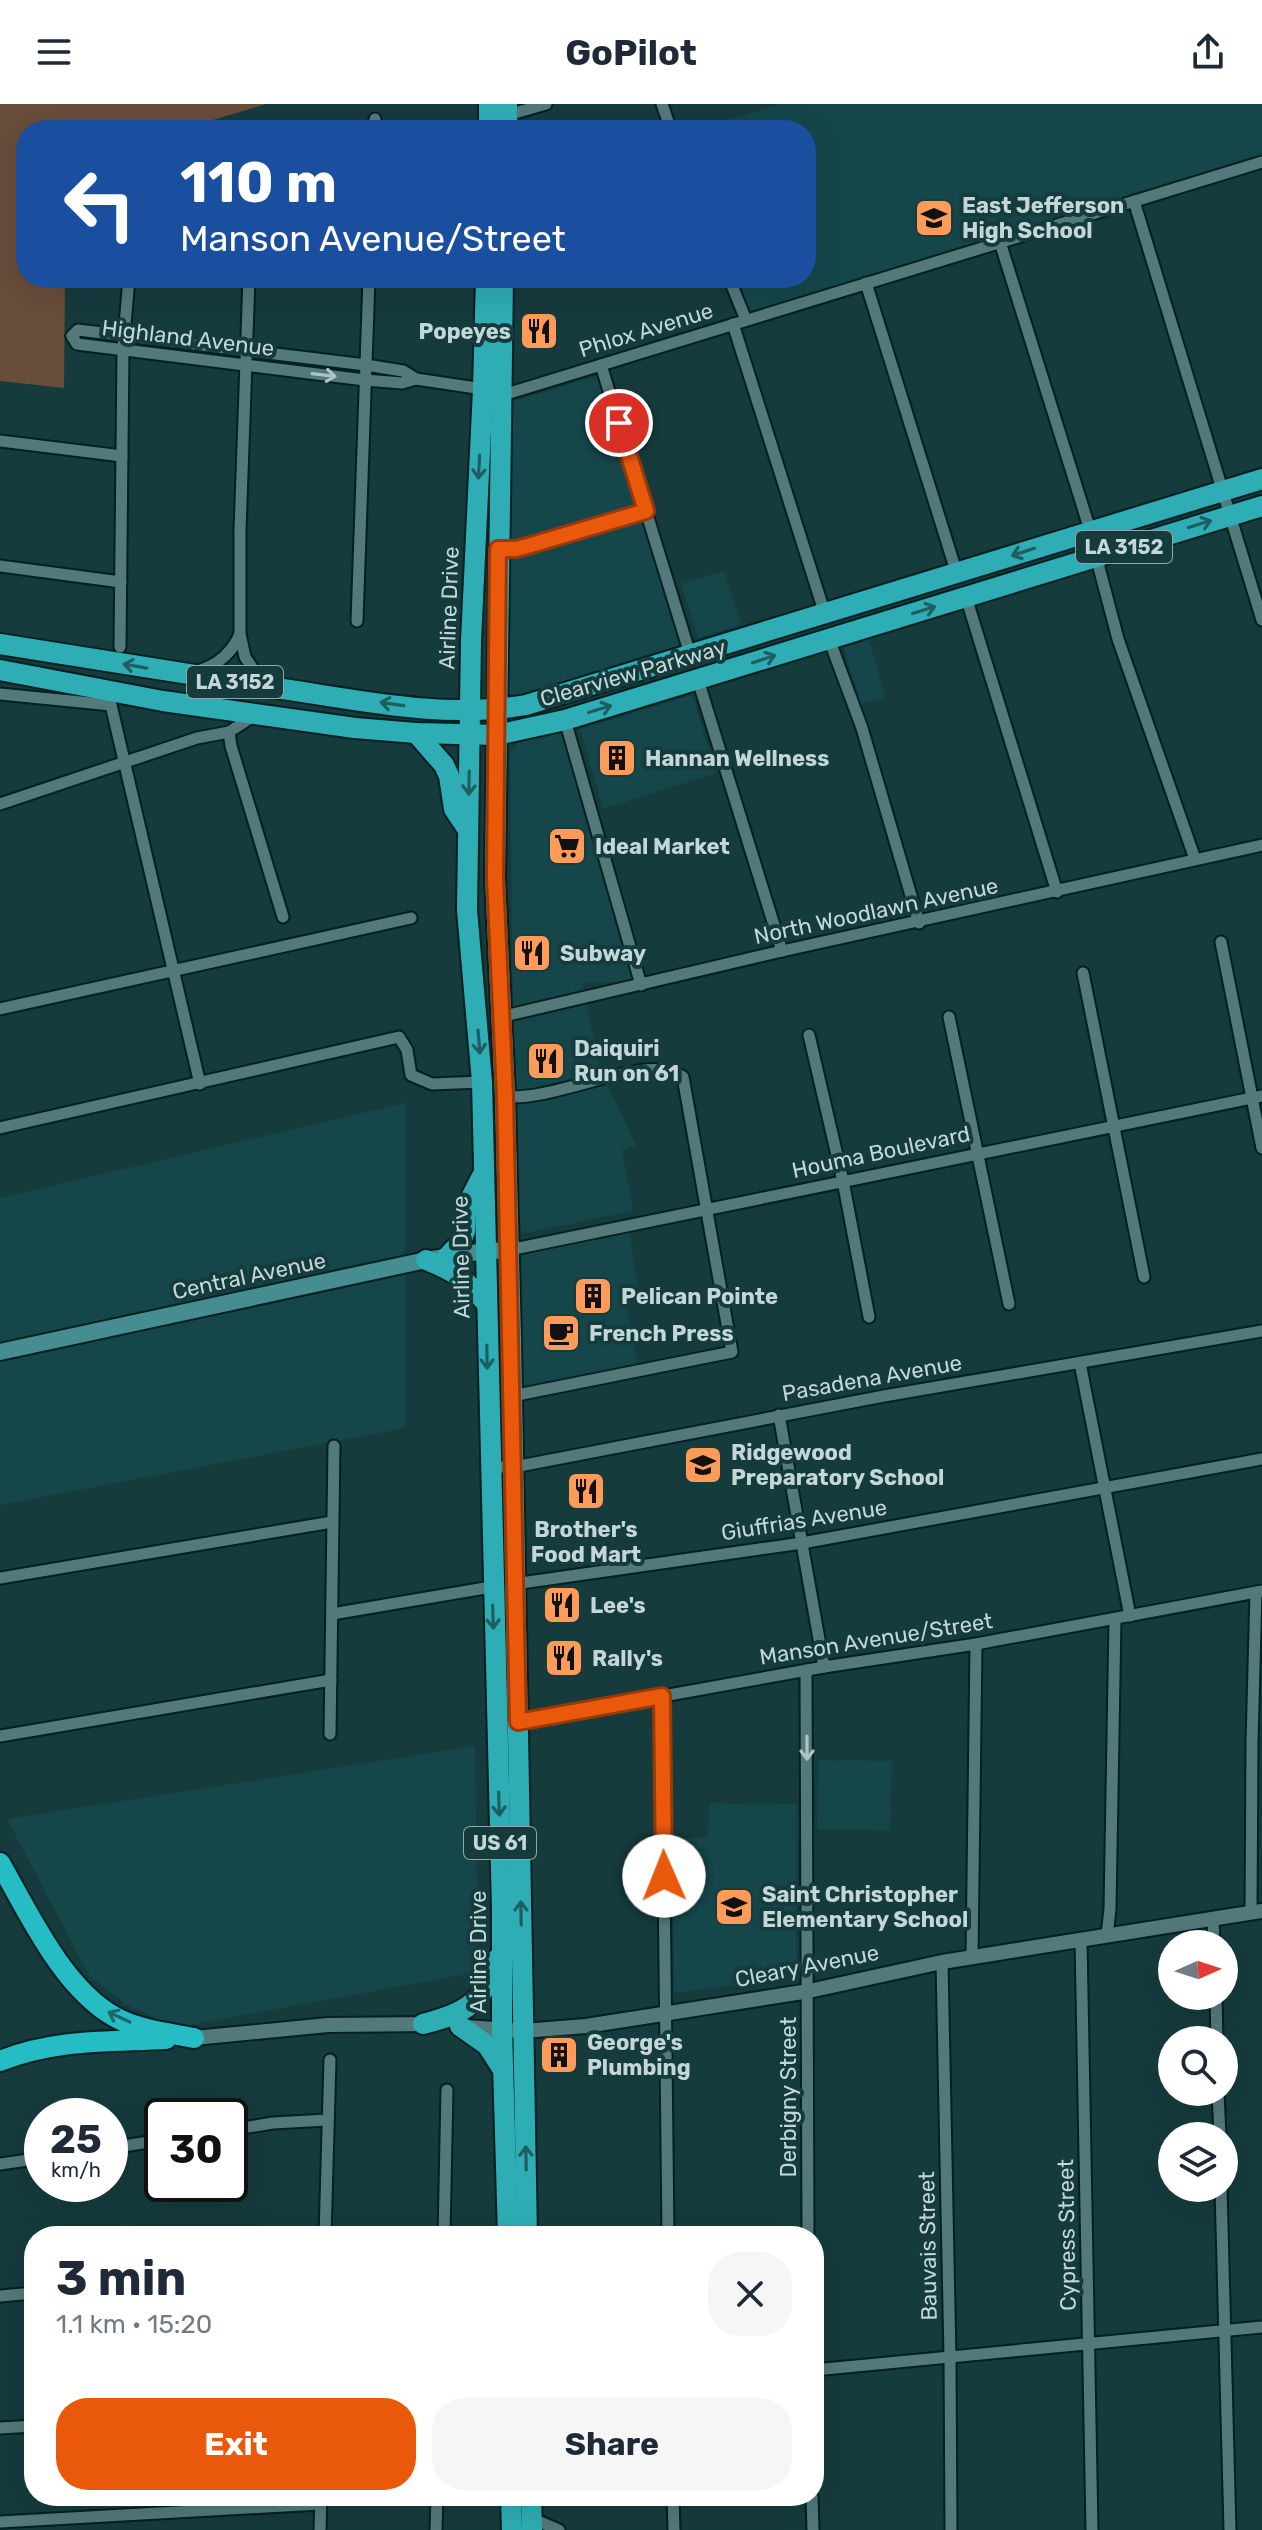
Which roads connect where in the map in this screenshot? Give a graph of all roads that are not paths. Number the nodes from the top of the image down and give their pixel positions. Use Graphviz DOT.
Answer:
graph roads {
  1 [pos="546,104"];
  2 [pos="498,117"];
  3 [pos="1262,162"];
  4 [pos="1134,201"];
  5 [pos="1000,242"];
  6 [pos="866,283"];
  7 [pos="128,288"];
  8 [pos="249,288"];
  9 [pos="369,288"];
  10 [pos="487,288"];
  11 [pos="502,288"];
  12 [pos="733,288"];
  13 [pos="746,320"];
  14 [pos="733,324"];
  15 [pos="124,336"];
  16 [pos="123,349"];
  17 [pos="248,352"];
  18 [pos="246,365"];
  19 [pos="366,365"];
  20 [pos="601,365"];
  21 [pos="416,379"];
  22 [pos="365,380"];
  23 [pos="492,392"];
  24 [pos="0,441"];
  25 [pos="122,456"];
  26 [pos="1262,479"];
  27 [pos="1223,493"];
  28 [pos="1262,506"];
  29 [pos="646,511"];
  30 [pos="1230,515"];
  31 [pos="1090,530"];
  32 [pos="498,549"];
  33 [pos="1096,556"];
  34 [pos="0,566"];
  35 [pos="957,574"];
  36 [pos="937,580"];
  37 [pos="121,582"];
  38 [pos="966,597"];
  39 [pos="824,611"];
  40 [pos="1262,620"];
  41 [pos="357,621"];
  42 [pos="240,634"];
  43 [pos="829,639"];
  44 [pos="0,644"];
  45 [pos="120,647"];
  46 [pos="690,654"];
  47 [pos="0,670"];
  48 [pos="185,675"];
  49 [pos="698,680"];
  50 [pos="276,688"];
  51 [pos="0,694"];
  52 [pos="470,710"];
  53 [pos="498,710"];
  54 [pos="256,714"];
  55 [pos="565,720"];
  56 [pos="229,732"];
  57 [pos="416,733"];
  58 [pos="470,735"];
  59 [pos="497,735"];
  60 [pos="122,762"];
  61 [pos="0,804"];
  62 [pos="468,830"];
  63 [pos="1262,845"];
  64 [pos="1195,859"];
  65 [pos="1057,892"];
  66 [pos="283,917"];
  67 [pos="411,918"];
  68 [pos="919,923"];
  69 [pos="1221,942"];
  70 [pos="782,951"];
  71 [pos="172,972"];
  72 [pos="1083,973"];
  73 [pos="641,985"];
  74 [pos="475,999"];
  75 [pos="0,1009"];
  76 [pos="949,1017"];
  77 [pos="500,1025"];
  78 [pos="809,1035"];
  79 [pos="482,1082"];
  80 [pos="200,1084"];
  81 [pos="505,1096"];
  82 [pos="1257,1096"];
  83 [pos="1113,1126"];
  84 [pos="0,1128"];
  85 [pos="1262,1148"];
  86 [pos="979,1153"];
  87 [pos="483,1173"];
  88 [pos="843,1181"];
  89 [pos="708,1208"];
  90 [pos="509,1250"];
  91 [pos="485,1251"];
  92 [pos="436,1259"];
  93 [pos="1144,1277"];
  94 [pos="486,1303"];
  95 [pos="1009,1304"];
  96 [pos="869,1317"];
  97 [pos="1262,1331"];
  98 [pos="0,1352"];
  99 [pos="1080,1363"];
  100 [pos="512,1396"];
  101 [pos="779,1415"];
  102 [pos="334,1446"];
  103 [pos="1262,1459"];
  104 [pos="490,1467"];
  105 [pos="514,1467"];
  106 [pos="1105,1487"];
  107 [pos="332,1522"];
  108 [pos="802,1543"];
  109 [pos="0,1578"];
  110 [pos="515,1584"];
  111 [pos="493,1587"];
  112 [pos="1259,1592"];
  113 [pos="332,1614"];
  114 [pos="1130,1616"];
  115 [pos="1115,1619"];
  116 [pos="976,1644"];
  117 [pos="824,1667"];
  118 [pos="806,1670"];
  119 [pos="331,1680"];
  120 [pos="662,1696"];
  121 [pos="518,1722"];
  122 [pos="497,1726"];
  123 [pos="330,1734"];
  124 [pos="0,1736"];
  125 [pos="0,1863"];
  126 [pos="1257,1912"];
  127 [pos="1213,1918"];
  128 [pos="1213,1930"];
  129 [pos="1107,1935"];
  130 [pos="1081,1940"];
  131 [pos="502,1943"];
  132 [pos="972,1957"];
  133 [pos="942,1962"];
  134 [pos="809,1991"];
  135 [pos="665,2013"];
  136 [pos="423,2024"];
  137 [pos="460,2026"];
  138 [pos="512,2031"];
  139 [pos="194,2038"];
  140 [pos="330,2060"];
  141 [pos="0,2061"];
  142 [pos="503,2073"];
  143 [pos="447,2090"];
  144 [pos="327,2120"];
  145 [pos="248,2127"];
  146 [pos="24,2161"];
  147 [pos="0,2164"];
  148 [pos="1221,2202"];
  149 [pos="325,2226"];
  150 [pos="444,2226"];
  151 [pos="508,2226"];
  152 [pos="526,2226"];
  153 [pos="668,2226"];
  154 [pos="808,2226"];
  155 [pos="24,2294"];
  156 [pos="0,2296"];
  157 [pos="1262,2327"];
  158 [pos="1226,2331"];
  159 [pos="1089,2344"];
  160 [pos="950,2357"];
  161 [pos="824,2369"];
  162 [pos="24,2427"];
  163 [pos="0,2428"];
  164 [pos="233,2506"];
  165 [pos="320,2506"];
  166 [pos="437,2506"];
  167 [pos="673,2506"];
  168 [pos="812,2506"];
  169 [pos="511,2513"];
  170 [pos="0,2522"];
  171 [pos="532,2524"];
  172 [pos="320,2530"];
  173 [pos="436,2530"];
  174 [pos="559,2530"];
  175 [pos="674,2530"];
  176 [pos="813,2530"];
  177 [pos="951,2530"];
  178 [pos="1092,2530"];
  179 [pos="1230,2530"];
  1 -- 2 [label="street"];
  3 -- 4 [label="street, Phlox Avenue"];
  4 -- 5 [label="street, Phlox Avenue"];
  4 -- 27 [label="street"];
  5 -- 6 [label="street, Phlox Avenue"];
  5 -- 31 [label="street"];
  6 -- 13 [label="street, Phlox Avenue"];
  6 -- 35 [label="street"];
  7 -- 15 [label="street"];
  8 -- 17 [label="street"];
  9 -- 19 [label="street"];
  10 -- 23 [label="highway, Airline Drive / US 61"];
  11 -- 23 [label="highway, Airline Drive / US 61"];
  12 -- 13 [label="street"];
  13 -- 14 [label="street, Phlox Avenue"];
  14 -- 20 [label="street, Phlox Avenue"];
  14 -- 39 [label="street"];
  15 -- 16 [label="street"];
  15 -- 16 [label="street, Highland Avenue"];
  15 -- 17 [label="street, Highland Avenue"];
  16 -- 18 [label="street, Highland Avenue"];
  16 -- 25 [label="street"];
  17 -- 18 [label="street"];
  17 -- 19 [label="street, Highland Avenue"];
  18 -- 22 [label="street, Highland Avenue, one-way"];
  18 -- 42 [label="street"];
  19 -- 21 [label="street, Highland Avenue"];
  19 -- 22 [label="street"];
  20 -- 23 [label="street, Phlox Avenue"];
  20 -- 29 [label="street"];
  21 -- 22 [label="street, Highland Avenue"];
  21 -- 23 [label="street, Highland Avenue"];
  22 -- 41 [label="street"];
  23 -- 32 [label="highway, Airline Drive / US 61"];
  23 -- 52 [label="highway, Airline Drive / US 61, one-way"];
  24 -- 25 [label="street"];
  25 -- 37 [label="street"];
  26 -- 27 [label="highway, Clearview Parkway / LA 3152"];
  27 -- 30 [label="street"];
  27 -- 31 [label="highway, Clearview Parkway / LA 3152"];
  28 -- 30 [label="highway, Clearview Parkway / LA 3152"];
  29 -- 32 [label="street"];
  29 -- 46 [label="street"];
  33 -- 30 [label="highway, Clearview Parkway / LA 3152, one-way"];
  30 -- 40 [label="street"];
  31 -- 35 [label="highway, Clearview Parkway / LA 3152, one-way"];
  32 -- 53 [label="highway, Airline Drive / US 61"];
  33 -- 38 [label="highway, Clearview Parkway / LA 3152"];
  33 -- 64 [label="street"];
  34 -- 37 [label="street"];
  35 -- 36 [label="highway, Clearview Parkway / LA 3152"];
  36 -- 39 [label="highway, Clearview Parkway / LA 3152"];
  36 -- 43 [label="highway"];
  37 -- 45 [label="street"];
  43 -- 38 [label="highway, Clearview Parkway / LA 3152, one-way"];
  38 -- 65 [label="street"];
  39 -- 46 [label="highway, Clearview Parkway / LA 3152"];
  42 -- 48 [label="street"];
  42 -- 50 [label="street"];
  49 -- 43 [label="highway, Clearview Parkway / LA 3152, one-way"];
  43 -- 68 [label="street"];
  48 -- 44 [label="highway, LA 3152, one-way"];
  46 -- 53 [label="highway, Clearview Parkway / LA 3152"];
  47 -- 54 [label="highway, Clearview Parkway / LA 3152"];
  48 -- 50 [label="highway, LA 3152"];
  55 -- 49 [label="highway, Clearview Parkway / LA 3152, one-way"];
  49 -- 70 [label="street"];
  52 -- 50 [label="highway, LA 3152, one-way"];
  51 -- 60 [label="street"];
  52 -- 53 [label="highway, Clearview Parkway / LA 3152"];
  52 -- 58 [label="highway, Airline Drive / US 61"];
  53 -- 59 [label="highway, Airline Drive / US 61"];
  54 -- 56 [label="street"];
  54 -- 57 [label="highway, Clearview Parkway / LA 3152"];
  55 -- 59 [label="highway, Clearview Parkway / LA 3152"];
  55 -- 73 [label="street"];
  56 -- 60 [label="street"];
  56 -- 66 [label="street"];
  57 -- 58 [label="highway, Clearview Parkway / LA 3152"];
  57 -- 62 [label="highway"];
  58 -- 59 [label="highway, Clearview Parkway / LA 3152"];
  58 -- 62 [label="highway, Airline Drive / US 61, one-way"];
  59 -- 77 [label="highway, Airline Drive / US 61"];
  60 -- 61 [label="street"];
  60 -- 71 [label="street"];
  62 -- 74 [label="highway, Airline Drive / US 61"];
  63 -- 64 [label="street, North Woodlawn Avenue"];
  64 -- 65 [label="street, North Woodlawn Avenue"];
  65 -- 68 [label="street, North Woodlawn Avenue"];
  67 -- 71 [label="street"];
  68 -- 70 [label="street, North Woodlawn Avenue"];
  69 -- 82 [label="street"];
  70 -- 73 [label="street, North Woodlawn Avenue"];
  71 -- 75 [label="street"];
  71 -- 80 [label="street"];
  72 -- 83 [label="street"];
  73 -- 77 [label="street, North Woodlawn Avenue"];
  74 -- 77 [label="highway"];
  74 -- 79 [label="highway, Airline Drive / US 61, one-way"];
  76 -- 86 [label="street"];
  77 -- 81 [label="highway, Airline Drive / US 61"];
  78 -- 88 [label="street"];
  79 -- 80 [label="street"];
  79 -- 87 [label="highway, Airline Drive / US 61"];
  80 -- 84 [label="street"];
  81 -- 89 [label="street"];
  81 -- 90 [label="highway, Airline Drive / US 61"];
  82 -- 83 [label="street, Houma Boulevard"];
  82 -- 85 [label="street"];
  83 -- 86 [label="street, Houma Boulevard"];
  83 -- 93 [label="street"];
  86 -- 88 [label="street, Houma Boulevard"];
  86 -- 95 [label="street"];
  87 -- 91 [label="highway, Airline Drive / US 61"];
  87 -- 92 [label="highway"];
  88 -- 89 [label="street, Houma Boulevard"];
  88 -- 96 [label="street"];
  89 -- 90 [label="street, Houma Boulevard"];
  89 -- 100 [label="street"];
  90 -- 91 [label="main road, Central Avenue"];
  90 -- 100 [label="highway, Airline Drive / US 61"];
  91 -- 92 [label="main road, Central Avenue"];
  91 -- 94 [label="highway, Airline Drive / US 61"];
  92 -- 94 [label="highway"];
  92 -- 98 [label="main road, Central Avenue"];
  94 -- 104 [label="highway, Airline Drive / US 61, one-way"];
  97 -- 99 [label="street, Pasadena Avenue"];
  99 -- 101 [label="street, Pasadena Avenue"];
  99 -- 106 [label="street"];
  100 -- 105 [label="highway, Airline Drive / US 61"];
  101 -- 105 [label="street, Pasadena Avenue"];
  101 -- 108 [label="street"];
  102 -- 107 [label="street"];
  103 -- 106 [label="street, Giuffrias Avenue"];
  104 -- 105 [label="street, Pasadena Avenue"];
  104 -- 111 [label="highway, Airline Drive / US 61"];
  105 -- 110 [label="highway, Airline Drive / US 61"];
  106 -- 108 [label="street, Giuffrias Avenue"];
  106 -- 114 [label="street"];
  107 -- 109 [label="street"];
  107 -- 113 [label="street"];
  108 -- 110 [label="street, Giuffrias Avenue"];
  108 -- 117 [label="street"];
  110 -- 111 [label="street, Giuffrias Avenue"];
  110 -- 121 [label="highway, Airline Drive / US 61"];
  111 -- 113 [label="street, Giuffrias Avenue"];
  111 -- 122 [label="highway, Airline Drive / US 61, one-way"];
  112 -- 114 [label="street, Manson Avenue/Street"];
  112 -- 126 [label="street"];
  113 -- 119 [label="street"];
  114 -- 115 [label="street, Manson Avenue/Street"];
  115 -- 116 [label="street, Manson Avenue/Street"];
  115 -- 129 [label="street"];
  116 -- 117 [label="street, Manson Avenue/Street"];
  116 -- 132 [label="street"];
  117 -- 118 [label="street, Manson Avenue/Street"];
  118 -- 120 [label="street, Manson Avenue/Street"];
  118 -- 134 [label="street, Derbigny Street, one-way"];
  119 -- 123 [label="street"];
  119 -- 124 [label="street"];
  120 -- 121 [label="street, Manson Avenue/Street"];
  120 -- 135 [label="street"];
  121 -- 122 [label="street, Manson Avenue/Street"];
  138 -- 121 [label="highway, Airline Drive / US 61, one-way"];
  122 -- 131 [label="highway, Airline Drive / US 61, one-way"];
  139 -- 125 [label="highway, one-way"];
  126 -- 127 [label="street, Cleary Avenue"];
  127 -- 128 [label="street"];
  127 -- 129 [label="street, Cleary Avenue"];
  129 -- 130 [label="street, Cleary Avenue"];
  130 -- 132 [label="street, Cleary Avenue"];
  130 -- 159 [label="street, Cypress Street"];
  131 -- 136 [label="highway"];
  131 -- 138 [label="highway, Airline Drive / US 61"];
  132 -- 133 [label="street, Cleary Avenue"];
  133 -- 134 [label="street, Cleary Avenue"];
  133 -- 160 [label="street, Bauvais Street"];
  134 -- 135 [label="street, Cleary Avenue"];
  134 -- 154 [label="street, Derbigny Street"];
  135 -- 138 [label="street, Cleary Avenue"];
  135 -- 153 [label="street"];
  136 -- 137 [label="street, Cleary Avenue"];
  136 -- 139 [label="street, Cleary Avenue"];
  137 -- 138 [label="street, Cleary Avenue"];
  137 -- 142 [label="highway"];
  138 -- 142 [label="highway, Airline Drive / US 61"];
  152 -- 138 [label="highway, Airline Drive / US 61, one-way"];
  139 -- 141 [label="highway"];
  140 -- 144 [label="street"];
  142 -- 151 [label="highway, Airline Drive / US 61"];
  143 -- 150 [label="street"];
  144 -- 145 [label="street"];
  144 -- 149 [label="street"];
  146 -- 147 [label="street"];
  148 -- 158 [label="street"];
  155 -- 156 [label="street"];
  157 -- 158 [label="street"];
  158 -- 159 [label="street"];
  158 -- 179 [label="street"];
  159 -- 160 [label="street"];
  159 -- 178 [label="street, Cypress Street"];
  160 -- 161 [label="street"];
  160 -- 177 [label="street, Bauvais Street"];
  162 -- 163 [label="street"];
  164 -- 170 [label="street"];
  165 -- 172 [label="street"];
  166 -- 173 [label="street"];
  167 -- 175 [label="street"];
  168 -- 176 [label="street"];
  169 -- 171 [label="street"];
  171 -- 174 [label="street"];
}
